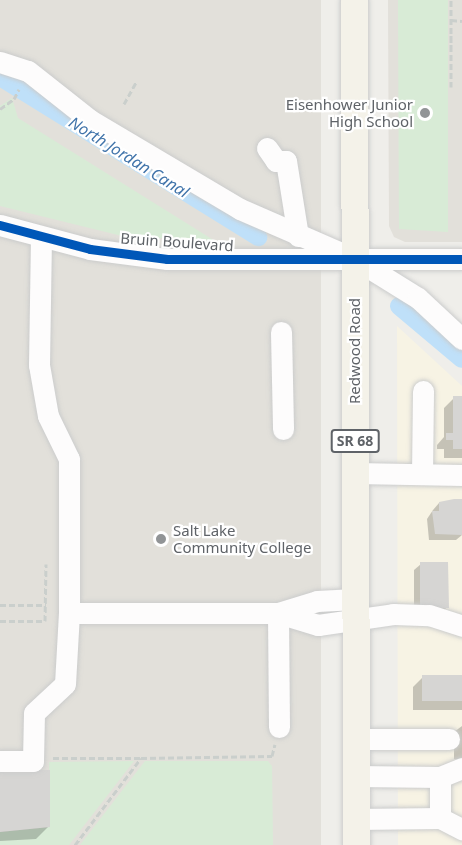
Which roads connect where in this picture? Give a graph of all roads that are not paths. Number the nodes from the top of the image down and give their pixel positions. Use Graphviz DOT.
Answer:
graph roads {
  1 [pos="354,0"];
  2 [pos="0,62"];
  3 [pos="267,148"];
  4 [pos="0,225"];
  5 [pos="298,236"];
  6 [pos="41,237"];
  7 [pos="355,259"];
  8 [pos="462,259"];
  9 [pos="281,332"];
  10 [pos="462,339"];
  11 [pos="423,391"];
  12 [pos="283,429"];
  13 [pos="355,473"];
  14 [pos="422,474"];
  15 [pos="462,475"];
  16 [pos="355,610"];
  17 [pos="69,613"];
  18 [pos="278,613"];
  19 [pos="462,626"];
  20 [pos="279,727"];
  21 [pos="449,738"];
  22 [pos="356,739"];
  23 [pos="0,761"];
  24 [pos="462,768"];
  25 [pos="356,776"];
  26 [pos="440,777"];
  27 [pos="440,818"];
  28 [pos="462,829"];
  29 [pos="356,832"];
  1 -- 7 [label="main road, Redwood Road / SR 68"];
  2 -- 5 [label="street"];
  3 -- 5 [label="street"];
  4 -- 6 [label="street, Bruin Boulevard"];
  5 -- 7 [label="street"];
  6 -- 7 [label="street, Bruin Boulevard"];
  6 -- 17 [label="street"];
  7 -- 8 [label="street, Bruin Boulevard"];
  7 -- 10 [label="street"];
  7 -- 13 [label="main road, Redwood Road / SR 68"];
  9 -- 12 [label="street"];
  11 -- 14 [label="street"];
  13 -- 14 [label="street"];
  13 -- 16 [label="main road, Redwood Road / SR 68"];
  14 -- 15 [label="street"];
  16 -- 18 [label="street"];
  16 -- 19 [label="street"];
  16 -- 22 [label="main road, Redwood Road / SR 68"];
  17 -- 18 [label="street"];
  17 -- 23 [label="street"];
  18 -- 20 [label="street"];
  21 -- 22 [label="street"];
  22 -- 25 [label="main road, Redwood Road / SR 68"];
  24 -- 26 [label="street"];
  25 -- 26 [label="street"];
  25 -- 29 [label="main road, Redwood Road / SR 68"];
  26 -- 27 [label="street"];
  27 -- 28 [label="street"];
  27 -- 29 [label="street"];
}
